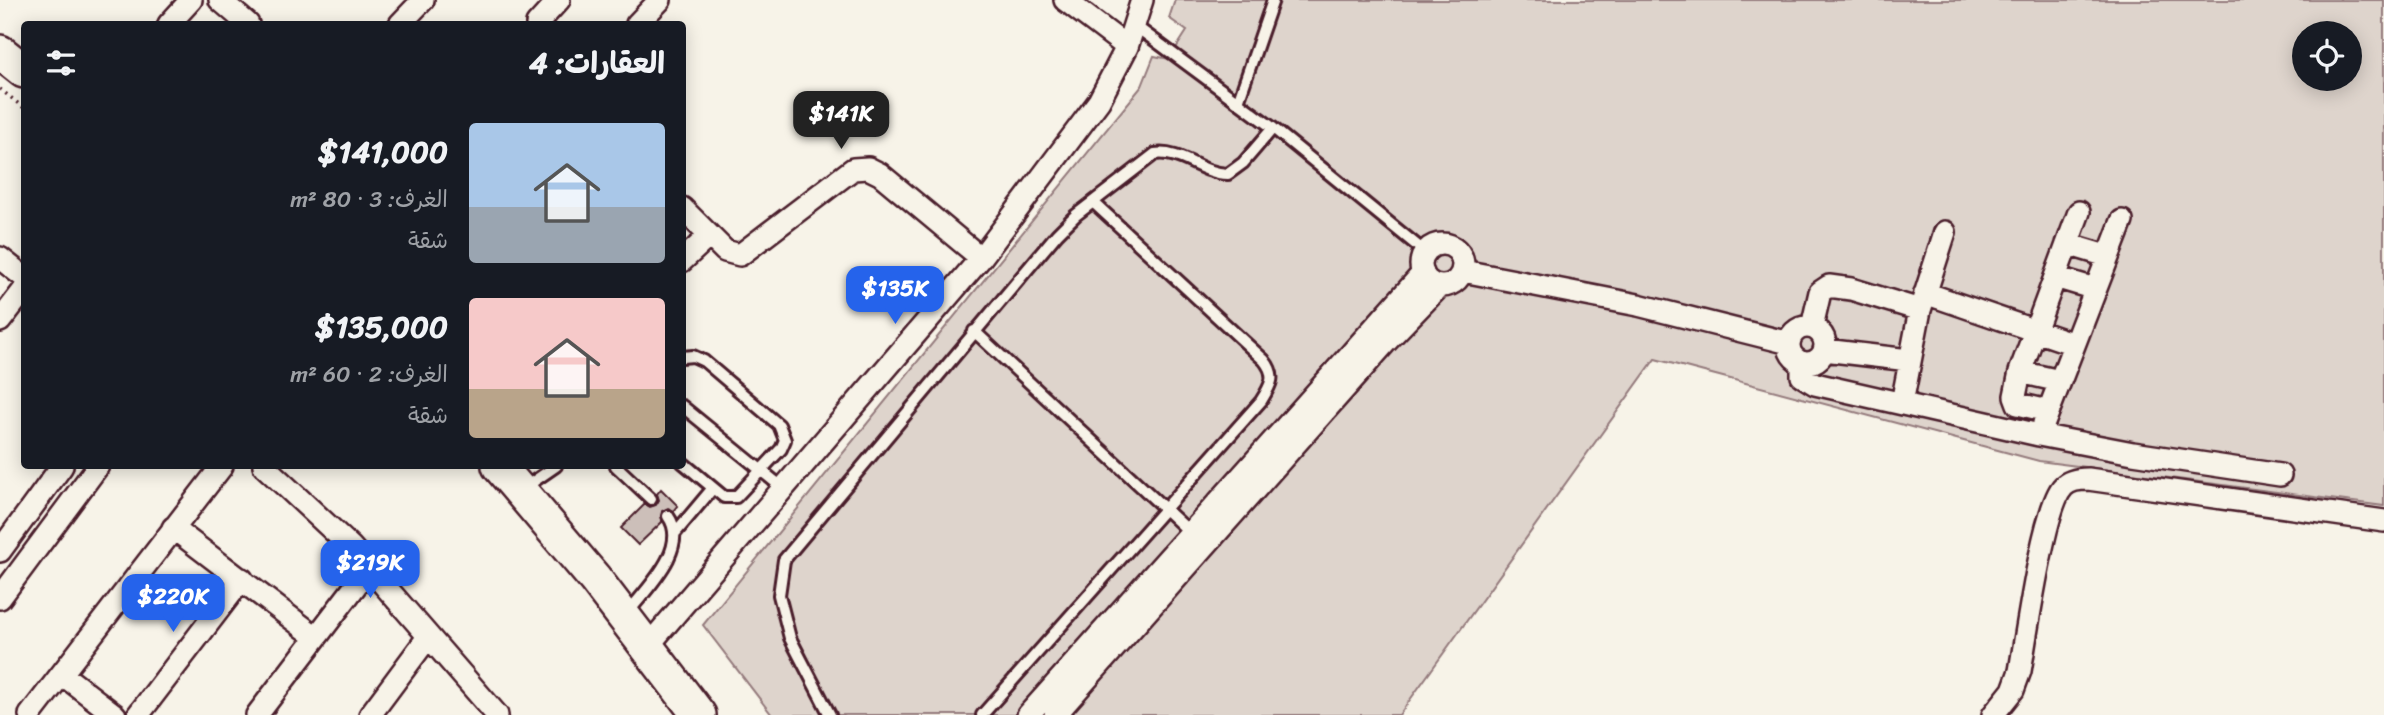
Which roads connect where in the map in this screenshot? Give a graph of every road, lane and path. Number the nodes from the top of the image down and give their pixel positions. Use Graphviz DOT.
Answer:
graph roads {
  1 [pos="191,0"];
  2 [pos="220,0"];
  3 [pos="423,0"];
  4 [pos="559,0"];
  5 [pos="660,0"];
  6 [pos="1065,0"];
  7 [pos="1142,0"];
  8 [pos="1273,0"];
  9 [pos="173,21"];
  10 [pos="244,21"];
  11 [pos="403,21"];
  12 [pos="540,21"];
  13 [pos="640,21"];
  14 [pos="1134,24"];
  15 [pos="1127,47"];
  16 [pos="0,52"];
  17 [pos="21,69"];
  18 [pos="0,89"];
  19 [pos="1238,102"];
  20 [pos="21,106"];
  21 [pos="1273,128"];
  22 [pos="1093,202"];
  23 [pos="686,212"];
  24 [pos="2079,212"];
  25 [pos="2122,221"];
  26 [pos="1945,232"];
  27 [pos="709,236"];
  28 [pos="2067,244"];
  29 [pos="1425,251"];
  30 [pos="2107,256"];
  31 [pos="686,257"];
  32 [pos="0,258"];
  33 [pos="981,258"];
  34 [pos="1463,271"];
  35 [pos="21,275"];
  36 [pos="2055,277"];
  37 [pos="1431,280"];
  38 [pos="2095,289"];
  39 [pos="21,293"];
  40 [pos="1922,302"];
  41 [pos="0,321"];
  42 [pos="1812,327"];
  43 [pos="974,331"];
  44 [pos="2035,331"];
  45 [pos="1789,343"];
  46 [pos="2074,344"];
  47 [pos="1824,350"];
  48 [pos="686,357"];
  49 [pos="1909,360"];
  50 [pos="1802,362"];
  51 [pos="2020,372"];
  52 [pos="2060,381"];
  53 [pos="1902,403"];
  54 [pos="686,409"];
  55 [pos="2048,411"];
  56 [pos="2039,435"];
  57 [pos="686,465"];
  58 [pos="60,469"];
  59 [pos="96,469"];
  60 [pos="220,469"];
  61 [pos="267,469"];
  62 [pos="502,469"];
  63 [pos="552,469"];
  64 [pos="620,469"];
  65 [pos="762,471"];
  66 [pos="2280,475"];
  67 [pos="713,488"];
  68 [pos="784,489"];
  69 [pos="522,490"];
  70 [pos="651,499"];
  71 [pos="1164,507"];
  72 [pos="668,516"];
  73 [pos="2384,522"];
  74 [pos="173,528"];
  75 [pos="676,532"];
  76 [pos="1197,540"];
  77 [pos="0,551"];
  78 [pos="370,567"];
  79 [pos="242,579"];
  80 [pos="0,598"];
  81 [pos="625,618"];
  82 [pos="316,636"];
  83 [pos="428,638"];
  84 [pos="647,648"];
  85 [pos="63,675"];
  86 [pos="30,715"];
  87 [pos="114,715"];
  88 [pos="138,715"];
  89 [pos="257,715"];
  90 [pos="370,715"];
  91 [pos="495,715"];
  92 [pos="699,715"];
  93 [pos="830,715"];
  94 [pos="982,715"];
  95 [pos="1028,715"];
  96 [pos="1055,715"];
  97 [pos="1993,715"];
  1 -- 9 [label="street"];
  2 -- 10 [label="street"];
  3 -- 11 [label="street"];
  4 -- 12 [label="street"];
  5 -- 13 [label="street"];
  6 -- 15 [label="street"];
  7 -- 14 [label="street"];
  8 -- 19 [label="lane"];
  14 -- 15 [label="street"];
  14 -- 19 [label="lane"];
  15 -- 33 [label="street"];
  16 -- 17 [label="main road"];
  18 -- 20 [label="path"];
  19 -- 21 [label="lane"];
  21 -- 22 [label="lane"];
  21 -- 29 [label="lane"];
  22 -- 43 [label="lane"];
  22 -- 71 [label="lane"];
  23 -- 27 [label="street"];
  24 -- 28 [label="street"];
  25 -- 30 [label="street"];
  26 -- 40 [label="street"];
  27 -- 31 [label="street"];
  27 -- 33 [label="street"];
  28 -- 30 [label="street"];
  28 -- 36 [label="street"];
  29 -- 34 [label="street"];
  29 -- 37 [label="street"];
  30 -- 38 [label="street"];
  32 -- 35 [label="street"];
  33 -- 68 [label="street"];
  34 -- 37 [label="street"];
  34 -- 45 [label="street"];
  36 -- 38 [label="street"];
  36 -- 44 [label="street"];
  37 -- 76 [label="street"];
  38 -- 46 [label="street"];
  39 -- 41 [label="street"];
  40 -- 42 [label="street"];
  40 -- 44 [label="street"];
  40 -- 49 [label="street"];
  42 -- 45 [label="street"];
  42 -- 47 [label="street"];
  43 -- 71 [label="lane"];
  43 -- 93 [label="lane"];
  44 -- 46 [label="street"];
  44 -- 51 [label="street"];
  45 -- 50 [label="street"];
  46 -- 52 [label="street"];
  47 -- 49 [label="street"];
  47 -- 50 [label="street"];
  48 -- 65 [label="lane"];
  49 -- 53 [label="street"];
  50 -- 53 [label="street"];
  51 -- 52 [label="street"];
  51 -- 55 [label="street"];
  52 -- 55 [label="street"];
  53 -- 56 [label="street"];
  54 -- 65 [label="lane"];
  55 -- 56 [label="street"];
  56 -- 66 [label="street"];
  57 -- 67 [label="lane"];
  58 -- 77 [label="street"];
  59 -- 80 [label="street"];
  60 -- 74 [label="street"];
  61 -- 78 [label="street"];
  62 -- 69 [label="main road"];
  63 -- 69 [label="lane"];
  64 -- 70 [label="lane"];
  65 -- 67 [label="lane"];
  65 -- 68 [label="lane"];
  67 -- 75 [label="lane"];
  68 -- 84 [label="street"];
  69 -- 81 [label="main road"];
  71 -- 76 [label="lane"];
  71 -- 94 [label="lane"];
  72 -- 75 [label="lane"];
  73 -- 97 [label="street"];
  74 -- 79 [label="street"];
  74 -- 85 [label="street"];
  75 -- 81 [label="lane"];
  76 -- 95 [label="street"];
  76 -- 96 [label="street"];
  78 -- 82 [label="street"];
  78 -- 83 [label="street"];
  79 -- 82 [label="street"];
  79 -- 88 [label="street"];
  81 -- 84 [label="main road"];
  82 -- 89 [label="street"];
  83 -- 90 [label="street"];
  83 -- 91 [label="street"];
  84 -- 92 [label="main road"];
  85 -- 86 [label="street"];
  85 -- 87 [label="street"];
}
